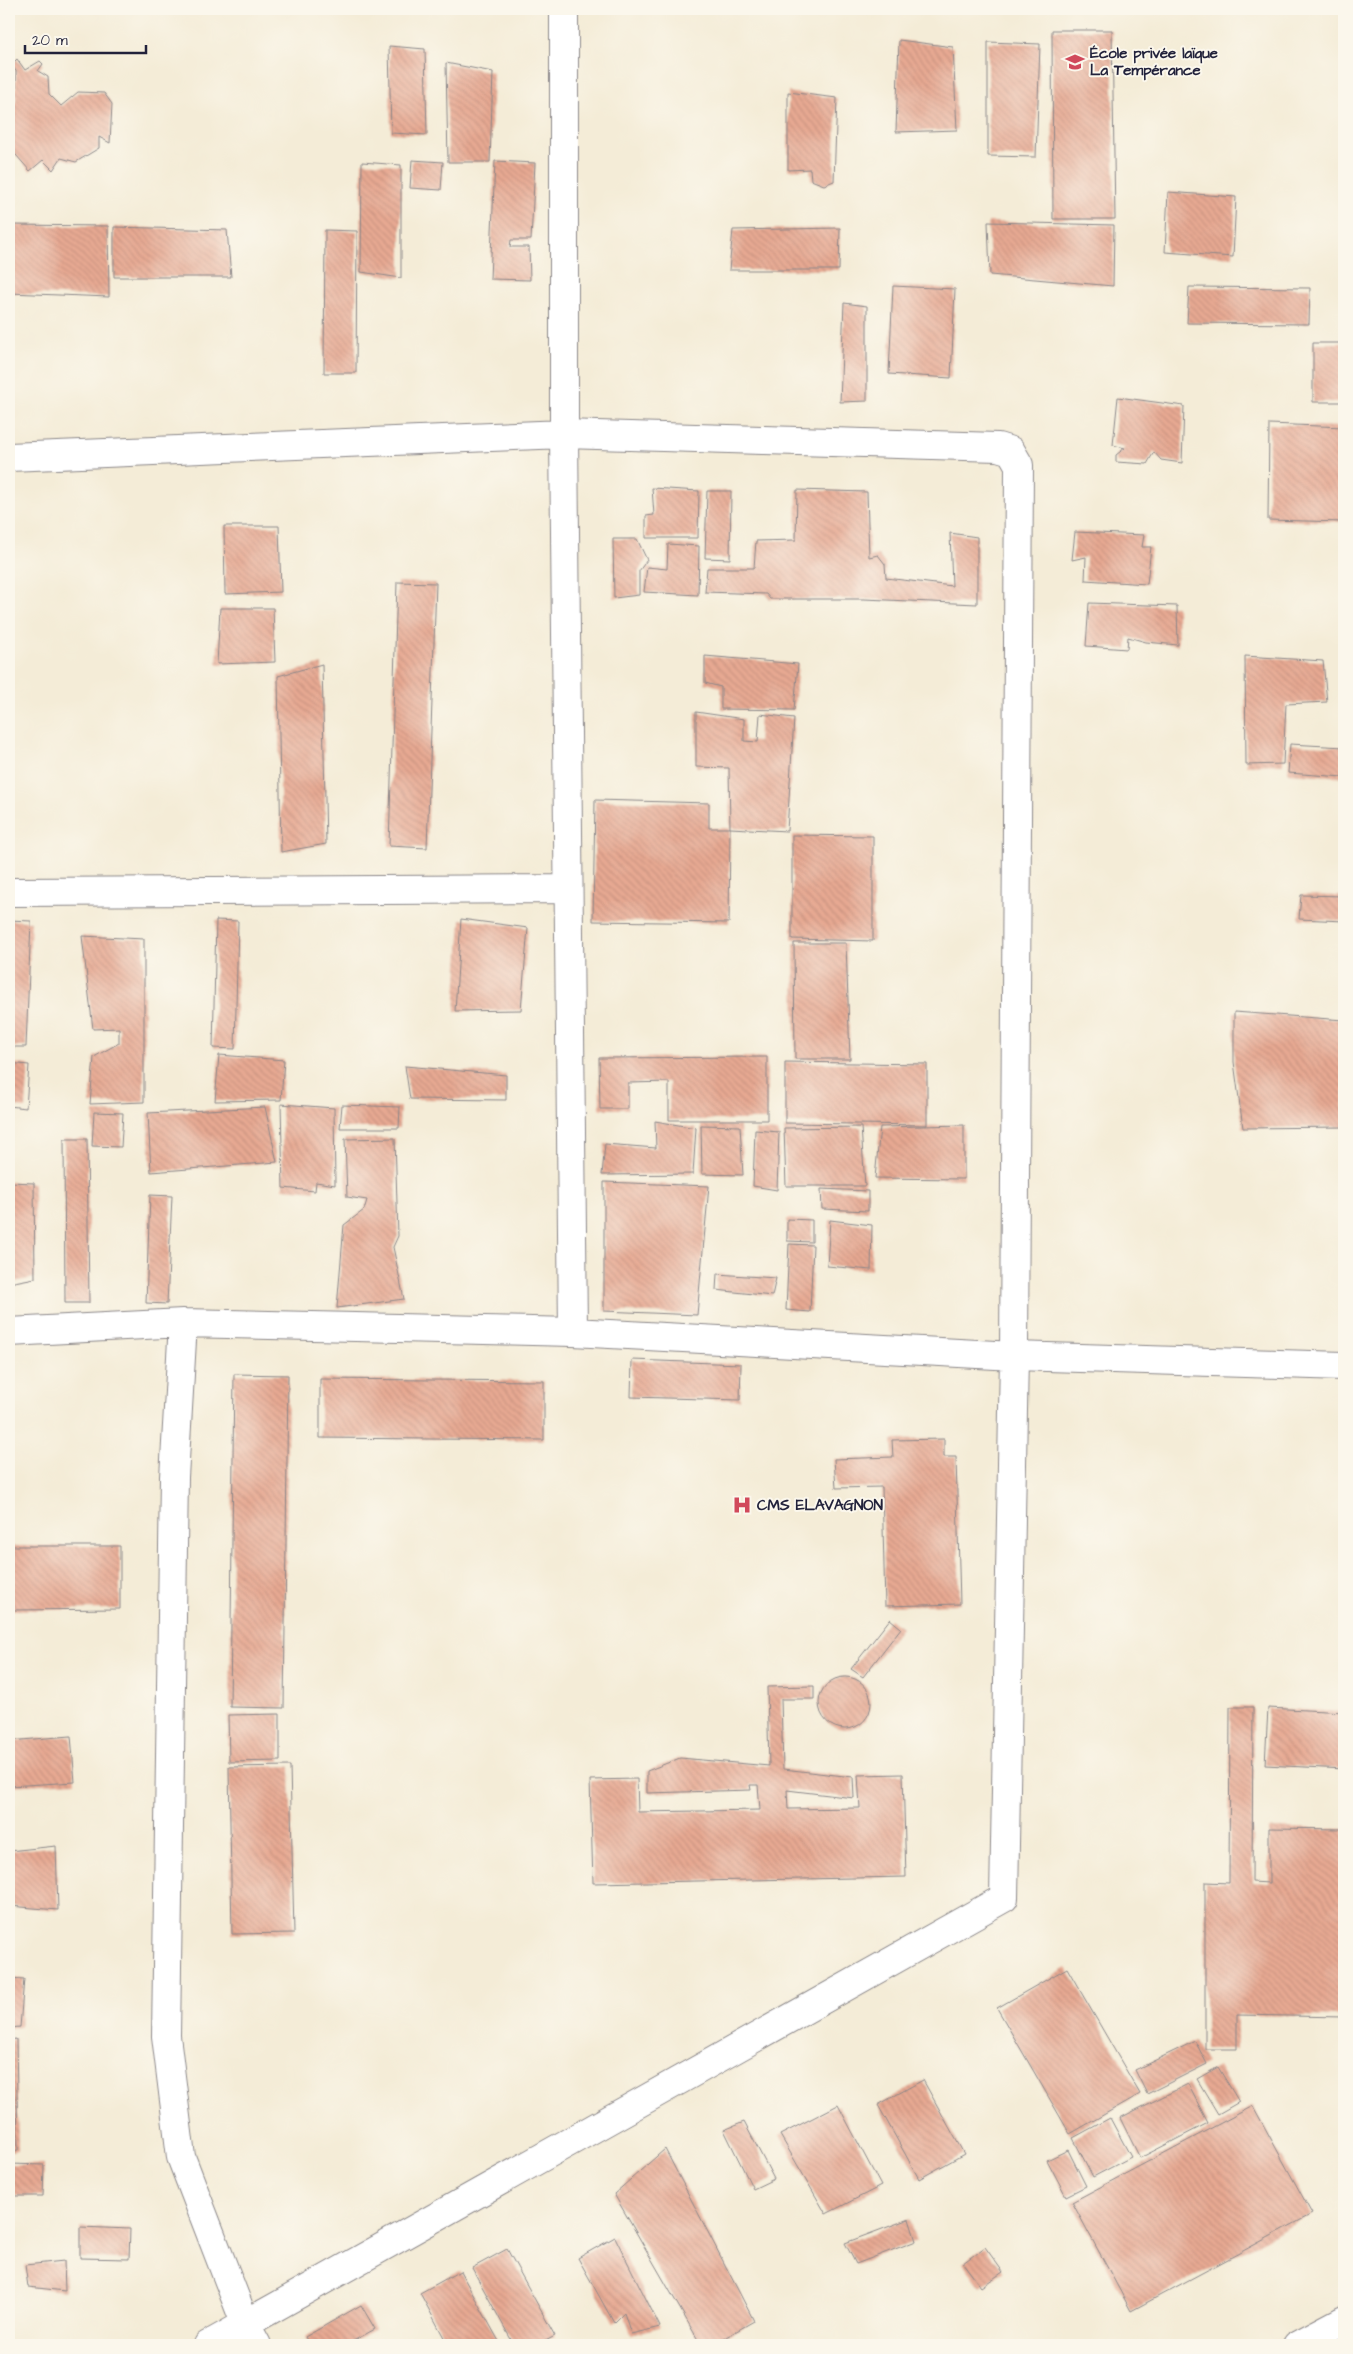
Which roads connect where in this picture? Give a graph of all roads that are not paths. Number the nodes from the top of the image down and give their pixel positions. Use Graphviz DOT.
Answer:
graph roads {
  1 [pos="564,9"];
  2 [pos="564,434"];
  3 [pos="9,457"];
  4 [pos="568,889"];
  5 [pos="9,892"];
  6 [pos="183,1323"];
  7 [pos="9,1332"];
  8 [pos="574,1332"];
  9 [pos="1014,1356"];
  10 [pos="1344,1366"];
  11 [pos="1344,2320"];
  12 [pos="251,2334"];
  13 [pos="208,2345"];
  14 [pos="1298,2345"];
  1 -- 2 [label="street"];
  2 -- 3 [label="street"];
  2 -- 4 [label="street"];
  2 -- 9 [label="street"];
  4 -- 5 [label="street"];
  4 -- 8 [label="street"];
  6 -- 7 [label="street"];
  6 -- 8 [label="street"];
  6 -- 12 [label="street"];
  8 -- 9 [label="street"];
  9 -- 10 [label="street"];
  9 -- 12 [label="street"];
  11 -- 14 [label="street"];
  12 -- 13 [label="street"];
}
